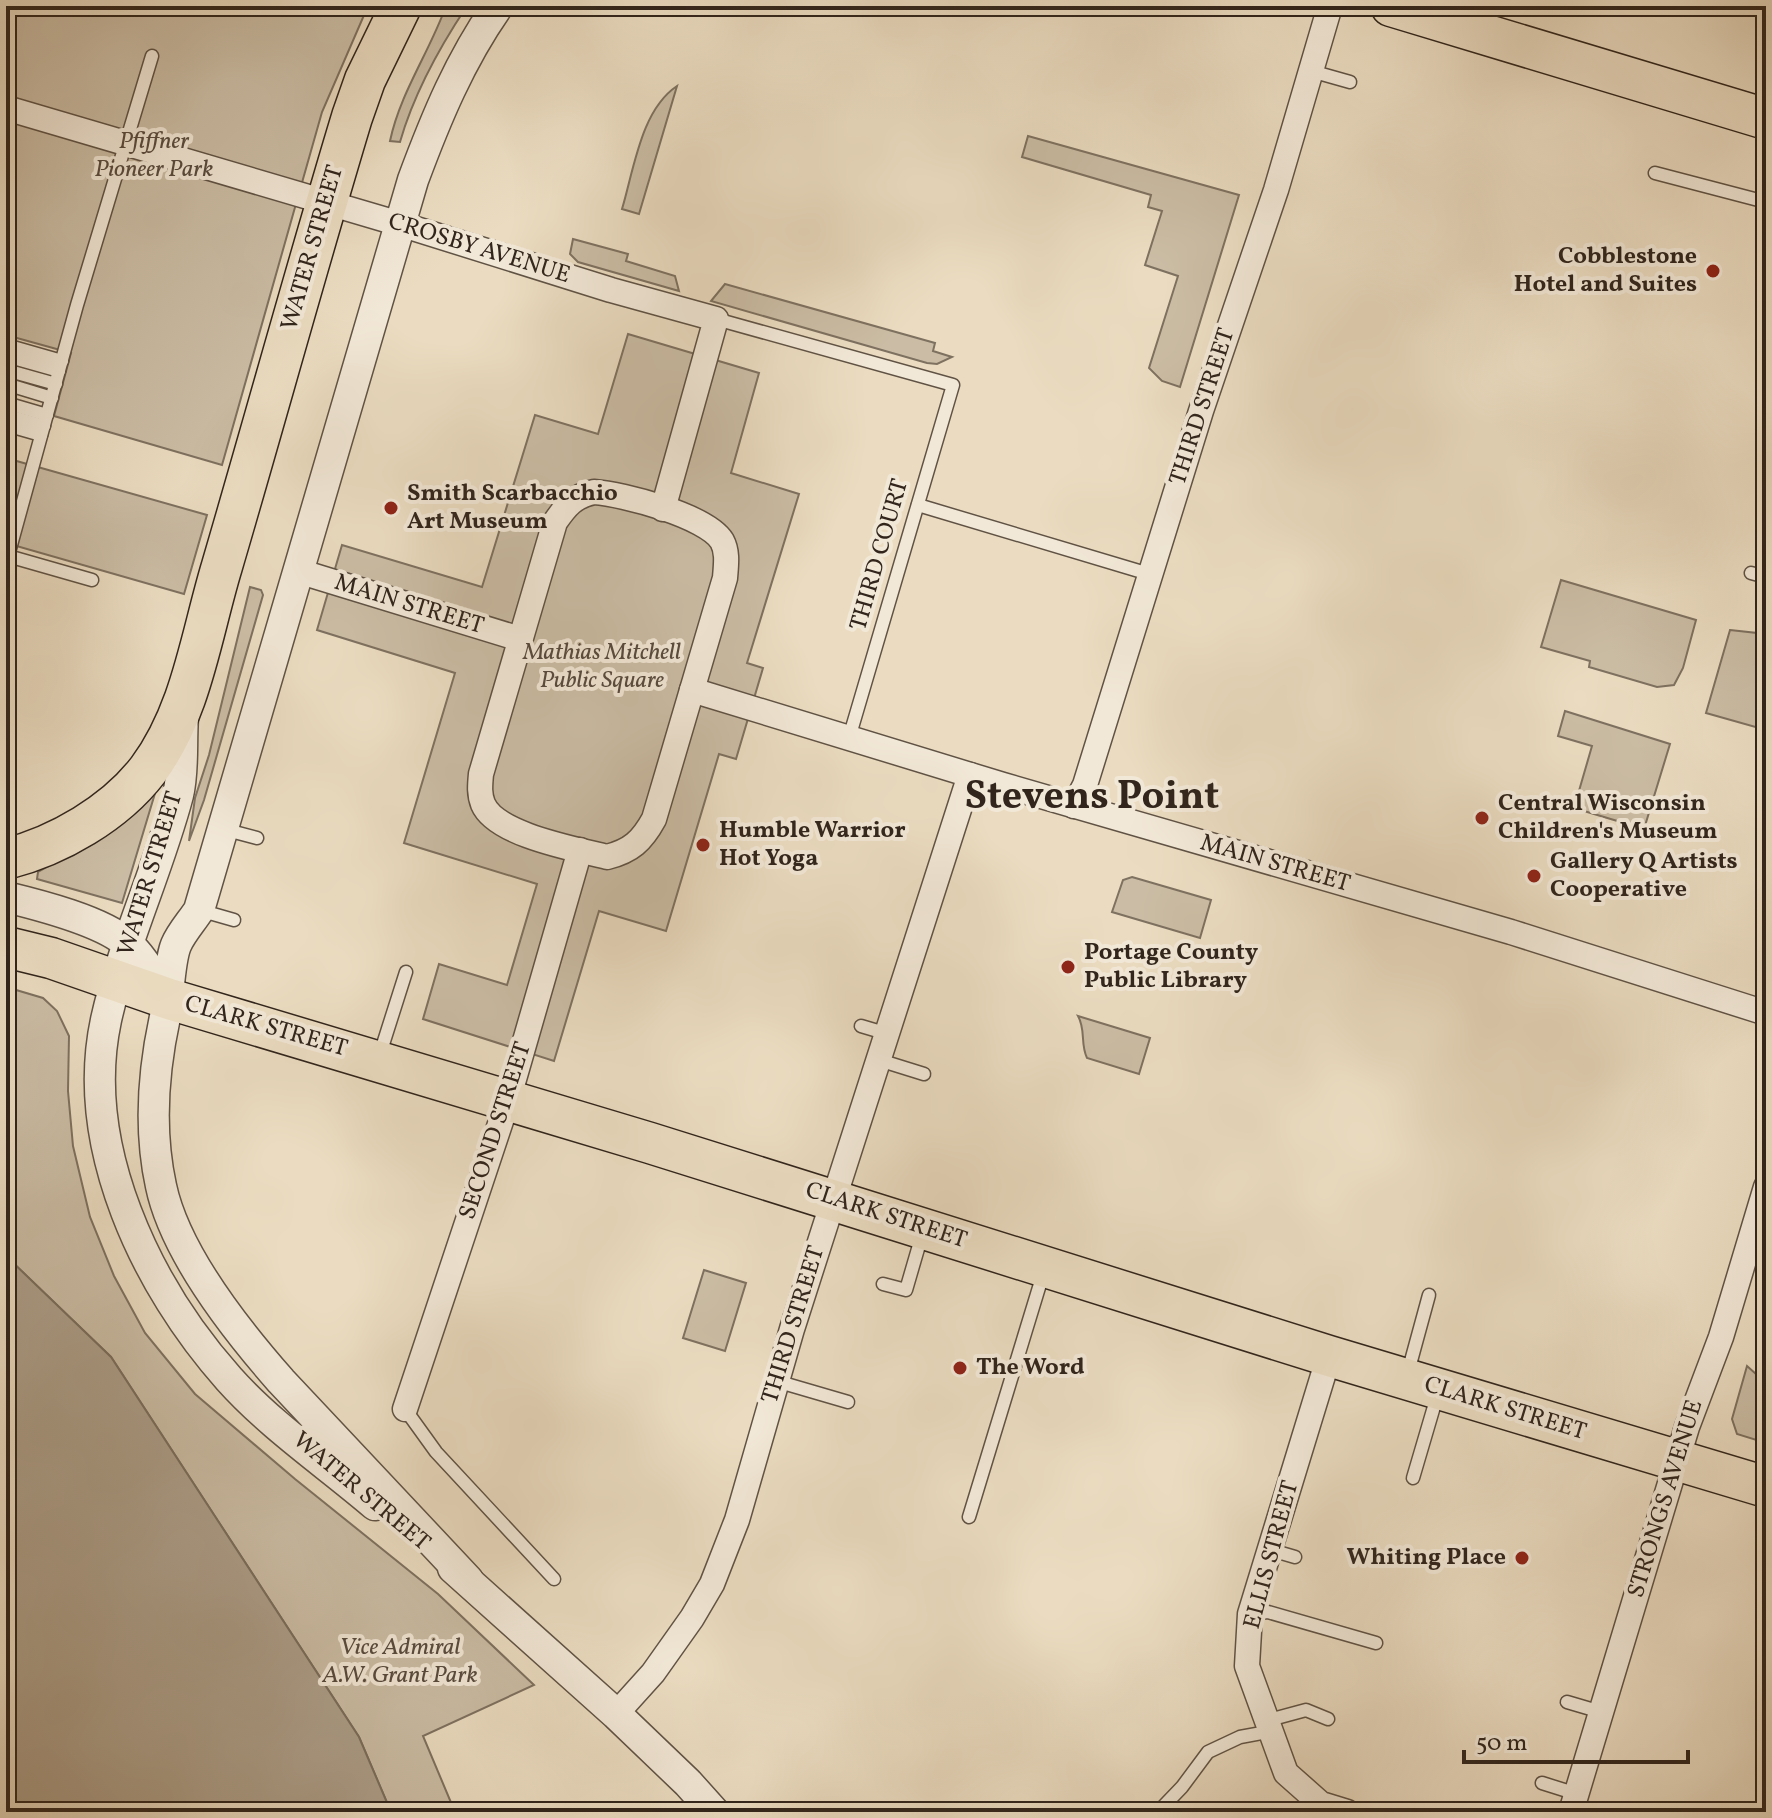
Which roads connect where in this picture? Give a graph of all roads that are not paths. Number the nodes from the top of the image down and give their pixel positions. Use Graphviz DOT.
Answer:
graph roads {
  1 [pos="401,6"];
  2 [pos="498,6"];
  3 [pos="1330,6"];
  4 [pos="1391,6"];
  5 [pos="152,56"];
  6 [pos="1311,71"];
  7 [pos="1350,82"];
  8 [pos="6,108"];
  9 [pos="1766,119"];
  10 [pos="124,144"];
  11 [pos="1655,173"];
  12 [pos="1766,202"];
  13 [pos="327,203"];
  14 [pos="400,224"];
  15 [pos="716,319"];
  16 [pos="6,345"];
  17 [pos="6,356"];
  18 [pos="6,370"];
  19 [pos="59,372"];
  20 [pos="6,384"];
  21 [pos="953,385"];
  22 [pos="52,398"];
  23 [pos="6,403"];
  24 [pos="6,415"];
  25 [pos="6,425"];
  26 [pos="44,425"];
  27 [pos="918,505"];
  28 [pos="663,509"];
  29 [pos="8,556"];
  30 [pos="298,571"];
  31 [pos="1751,573"];
  32 [pos="1149,574"];
  33 [pos="1766,577"];
  34 [pos="92,580"];
  35 [pos="520,639"];
  36 [pos="692,690"];
  37 [pos="184,707"];
  38 [pos="849,738"];
  39 [pos="970,775"];
  40 [pos="1074,806"];
  41 [pos="223,829"];
  42 [pos="257,838"];
  43 [pos="580,850"];
  44 [pos="6,859"];
  45 [pos="6,897"];
  46 [pos="199,910"];
  47 [pos="234,920"];
  48 [pos="6,947"];
  49 [pos="123,962"];
  50 [pos="406,972"];
  51 [pos="169,999"];
  52 [pos="1766,1013"];
  53 [pos="861,1026"];
  54 [pos="888,1034"];
  55 [pos="378,1060"];
  56 [pos="879,1060"];
  57 [pos="924,1074"];
  58 [pos="508,1100"];
  59 [pos="1766,1187"];
  60 [pos="834,1199"];
  61 [pos="924,1228"];
  62 [pos="1045,1267"];
  63 [pos="883,1284"];
  64 [pos="1429,1295"];
  65 [pos="1329,1356"];
  66 [pos="776,1381"];
  67 [pos="1422,1384"];
  68 [pos="848,1402"];
  69 [pos="405,1409"];
  70 [pos="1676,1460"];
  71 [pos="1413,1478"];
  72 [pos="1766,1487"];
  73 [pos="969,1517"];
  74 [pos="1271,1550"];
  75 [pos="1295,1557"];
  76 [pos="554,1579"];
  77 [pos="468,1580"];
  78 [pos="1250,1614"];
  79 [pos="1376,1643"];
  80 [pos="1567,1702"];
  81 [pos="1601,1712"];
  82 [pos="616,1714"];
  83 [pos="1328,1719"];
  84 [pos="1271,1726"];
  85 [pos="1542,1783"];
  86 [pos="1574,1803"];
  87 [pos="714,1812"];
  88 [pos="1158,1812"];
  89 [pos="1347,1812"];
  1 -- 13 [label="main road, WATER STREET"];
  2 -- 14 [label="street, WATER STREET"];
  3 -- 6 [label="street, THIRD STREET"];
  4 -- 9 [label="main road"];
  5 -- 10 [label="lane"];
  6 -- 7 [label="lane"];
  6 -- 32 [label="street, THIRD STREET"];
  8 -- 10 [label="street, CROSBY AVENUE"];
  10 -- 13 [label="street, CROSBY AVENUE"];
  10 -- 19 [label="lane"];
  11 -- 12 [label="lane"];
  13 -- 14 [label="street, CROSBY AVENUE"];
  13 -- 37 [label="main road, WATER STREET"];
  14 -- 15 [label="street, CROSBY AVENUE"];
  14 -- 30 [label="street, WATER STREET"];
  15 -- 21 [label="lane, CROSBY AVENUE"];
  15 -- 28 [label="street"];
  16 -- 19 [label="lane"];
  17 -- 19 [label="lane"];
  18 -- 19 [label="lane"];
  19 -- 22 [label="lane"];
  20 -- 22 [label="lane"];
  21 -- 27 [label="lane, THIRD COURT"];
  22 -- 26 [label="lane"];
  23 -- 26 [label="lane"];
  24 -- 26 [label="lane"];
  25 -- 26 [label="lane"];
  26 -- 29 [label="lane"];
  27 -- 32 [label="lane"];
  27 -- 38 [label="lane, THIRD COURT"];
  28 -- 35 [label="street"];
  28 -- 36 [label="street"];
  29 -- 34 [label="lane"];
  30 -- 35 [label="street, MAIN STREET"];
  30 -- 41 [label="street, WATER STREET"];
  31 -- 33 [label="lane"];
  32 -- 40 [label="street, THIRD STREET"];
  35 -- 43 [label="street"];
  36 -- 38 [label="street, MAIN STREET"];
  36 -- 43 [label="street"];
  37 -- 44 [label="main road"];
  37 -- 49 [label="street, WATER STREET"];
  38 -- 39 [label="street, MAIN STREET"];
  39 -- 40 [label="street, MAIN STREET"];
  39 -- 54 [label="street, THIRD STREET"];
  40 -- 52 [label="street, MAIN STREET"];
  41 -- 42 [label="lane"];
  41 -- 46 [label="street, WATER STREET"];
  43 -- 58 [label="street, SECOND STREET"];
  45 -- 49 [label="street"];
  46 -- 47 [label="lane"];
  46 -- 51 [label="street, WATER STREET"];
  48 -- 49 [label="main road, CLARK STREET"];
  49 -- 51 [label="main road, CLARK STREET"];
  49 -- 77 [label="street, WATER STREET"];
  50 -- 55 [label="lane"];
  51 -- 55 [label="main road, CLARK STREET"];
  51 -- 77 [label="street, WATER STREET"];
  53 -- 54 [label="lane"];
  54 -- 56 [label="street, THIRD STREET"];
  55 -- 58 [label="main road, CLARK STREET"];
  56 -- 57 [label="lane"];
  56 -- 60 [label="street, THIRD STREET"];
  58 -- 60 [label="main road, CLARK STREET"];
  58 -- 69 [label="street, SECOND STREET"];
  59 -- 70 [label="street, STRONGS AVENUE"];
  60 -- 61 [label="main road, CLARK STREET"];
  60 -- 66 [label="street, THIRD STREET"];
  61 -- 62 [label="main road, CLARK STREET"];
  61 -- 63 [label="lane"];
  62 -- 65 [label="main road, CLARK STREET"];
  62 -- 73 [label="lane"];
  64 -- 67 [label="lane"];
  65 -- 67 [label="main road, CLARK STREET"];
  65 -- 74 [label="street, ELLIS STREET"];
  66 -- 68 [label="lane"];
  66 -- 82 [label="street, THIRD STREET"];
  67 -- 70 [label="main road, CLARK STREET"];
  67 -- 71 [label="lane"];
  69 -- 76 [label="lane"];
  70 -- 72 [label="main road, CLARK STREET"];
  70 -- 81 [label="street, STRONGS AVENUE"];
  74 -- 75 [label="lane"];
  74 -- 78 [label="street, ELLIS STREET"];
  77 -- 82 [label="street, WATER STREET"];
  78 -- 79 [label="lane"];
  78 -- 84 [label="street, ELLIS STREET"];
  80 -- 81 [label="lane"];
  81 -- 86 [label="street, STRONGS AVENUE"];
  82 -- 87 [label="street, WATER STREET"];
  83 -- 84 [label="lane"];
  84 -- 88 [label="lane"];
  84 -- 89 [label="street, ELLIS STREET"];
  85 -- 86 [label="lane"];
}
